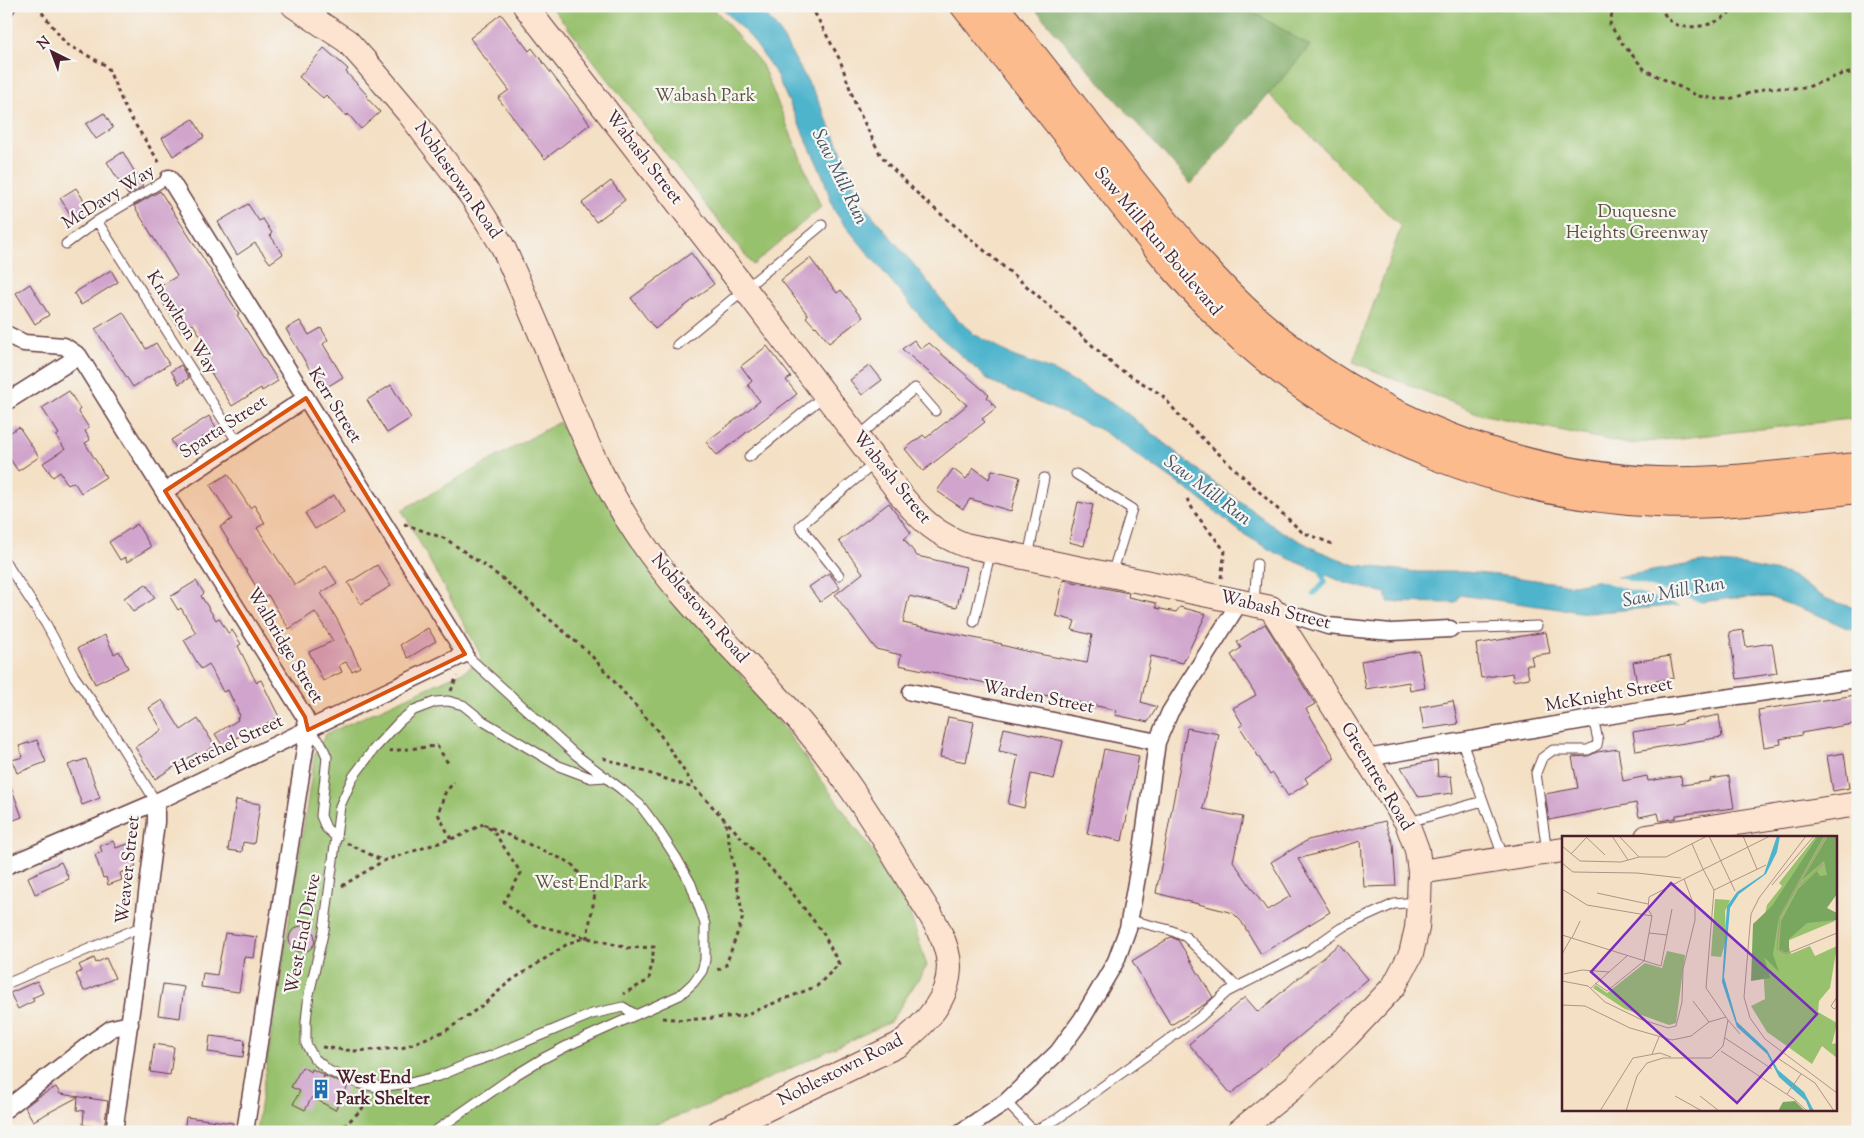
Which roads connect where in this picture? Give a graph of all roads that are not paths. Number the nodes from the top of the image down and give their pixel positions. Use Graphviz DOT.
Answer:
graph roads {
  1 [pos="294,6"];
  2 [pos="525,6"];
  3 [pos="965,6"];
  4 [pos="994,6"];
  5 [pos="169,178"];
  6 [pos="97,221"];
  7 [pos="822,225"];
  8 [pos="66,244"];
  9 [pos="745,288"];
  10 [pos="6,334"];
  11 [pos="676,345"];
  12 [pos="79,356"];
  13 [pos="826,395"];
  14 [pos="306,398"];
  15 [pos="6,402"];
  16 [pos="934,411"];
  17 [pos="857,437"];
  18 [pos="238,443"];
  19 [pos="750,457"];
  20 [pos="876,462"];
  21 [pos="1858,467"];
  22 [pos="1076,474"];
  23 [pos="1044,478"];
  24 [pos="1858,489"];
  25 [pos="165,491"];
  26 [pos="992,550"];
  27 [pos="1028,558"];
  28 [pos="6,563"];
  29 [pos="1257,564"];
  30 [pos="1112,574"];
  31 [pos="839,575"];
  32 [pos="1246,602"];
  33 [pos="974,622"];
  34 [pos="1537,626"];
  35 [pos="1450,629"];
  36 [pos="465,654"];
  37 [pos="1858,679"];
  38 [pos="911,692"];
  39 [pos="1593,718"];
  40 [pos="308,730"];
  41 [pos="1157,742"];
  42 [pos="1462,742"];
  43 [pos="1367,758"];
  44 [pos="606,777"];
  45 [pos="1483,801"];
  46 [pos="156,802"];
  47 [pos="1858,804"];
  48 [pos="1407,823"];
  49 [pos="1653,836"];
  50 [pos="337,838"];
  51 [pos="1555,851"];
  52 [pos="1504,859"];
  53 [pos="6,866"];
  54 [pos="1420,872"];
  55 [pos="1419,902"];
  56 [pos="1130,920"];
  57 [pos="143,926"];
  58 [pos="6,984"];
  59 [pos="1238,987"];
  60 [pos="636,1015"];
  61 [pos="130,1024"];
  62 [pos="1006,1102"];
  63 [pos="6,1109"];
  64 [pos="114,1132"];
  65 [pos="245,1132"];
  66 [pos="434,1132"];
  67 [pos="719,1132"];
  68 [pos="961,1132"];
  69 [pos="1238,1132"];
  1 -- 67 [label="main road, Noblestown Road"];
  2 -- 9 [label="main road, Wabash Street"];
  3 -- 24 [label="highway, Saw Mill Run Boulevard"];
  4 -- 21 [label="highway, Saw Mill Run Boulevard"];
  5 -- 6 [label="lane, McDavy Way"];
  5 -- 14 [label="street, Kerr Street"];
  6 -- 8 [label="lane, McDavy Way"];
  6 -- 18 [label="lane, Knowlton Way"];
  7 -- 9 [label="lane"];
  9 -- 11 [label="lane"];
  9 -- 13 [label="main road, Wabash Street"];
  10 -- 12 [label="street"];
  12 -- 15 [label="street"];
  12 -- 25 [label="street, Walbridge Street"];
  13 -- 17 [label="main road, Wabash Street"];
  13 -- 19 [label="lane"];
  14 -- 18 [label="street, Sparta Street"];
  14 -- 36 [label="street, Kerr Street"];
  16 -- 17 [label="lane"];
  17 -- 20 [label="main road, Wabash Street"];
  18 -- 25 [label="street, Sparta Street"];
  20 -- 26 [label="main road, Wabash Street"];
  20 -- 31 [label="lane"];
  22 -- 30 [label="lane"];
  23 -- 27 [label="lane"];
  25 -- 40 [label="street, Walbridge Street"];
  26 -- 27 [label="main road, Wabash Street"];
  26 -- 33 [label="lane"];
  27 -- 30 [label="main road, Wabash Street"];
  28 -- 46 [label="lane, Weaver Street"];
  29 -- 32 [label="lane"];
  30 -- 32 [label="main road, Wabash Street"];
  32 -- 35 [label="street, Wabash Street"];
  32 -- 41 [label="street"];
  32 -- 43 [label="main road, Greentree Road"];
  34 -- 35 [label="lane"];
  36 -- 40 [label="street, Herschel Street"];
  36 -- 44 [label="lane"];
  37 -- 39 [label="street, McKnight Street"];
  38 -- 41 [label="street, Warden Street"];
  39 -- 42 [label="street, McKnight Street"];
  39 -- 51 [label="lane"];
  40 -- 46 [label="street, Herschel Street"];
  40 -- 50 [label="lane"];
  40 -- 65 [label="street, Walbridge Street"];
  41 -- 56 [label="street"];
  42 -- 43 [label="street, McKnight Street"];
  42 -- 45 [label="lane"];
  43 -- 48 [label="main road, Greentree Road"];
  44 -- 50 [label="lane, West End Drive"];
  44 -- 60 [label="lane"];
  45 -- 48 [label="lane"];
  45 -- 52 [label="lane"];
  46 -- 53 [label="street, Herschel Street"];
  46 -- 57 [label="street, Weaver Street"];
  47 -- 49 [label="main road"];
  48 -- 54 [label="main road, Greentree Road"];
  50 -- 60 [label="lane, West End Drive"];
  51 -- 52 [label="main road"];
  52 -- 54 [label="main road"];
  54 -- 55 [label="main road, Greentree Road"];
  55 -- 59 [label="lane"];
  55 -- 69 [label="main road, Greentree Road"];
  56 -- 59 [label="lane"];
  56 -- 62 [label="street"];
  57 -- 58 [label="lane"];
  57 -- 61 [label="street, Weaver Street"];
  59 -- 62 [label="lane"];
  60 -- 66 [label="lane"];
  61 -- 63 [label="street"];
  61 -- 64 [label="street, Weaver Street"];
  62 -- 68 [label="street"];
}
